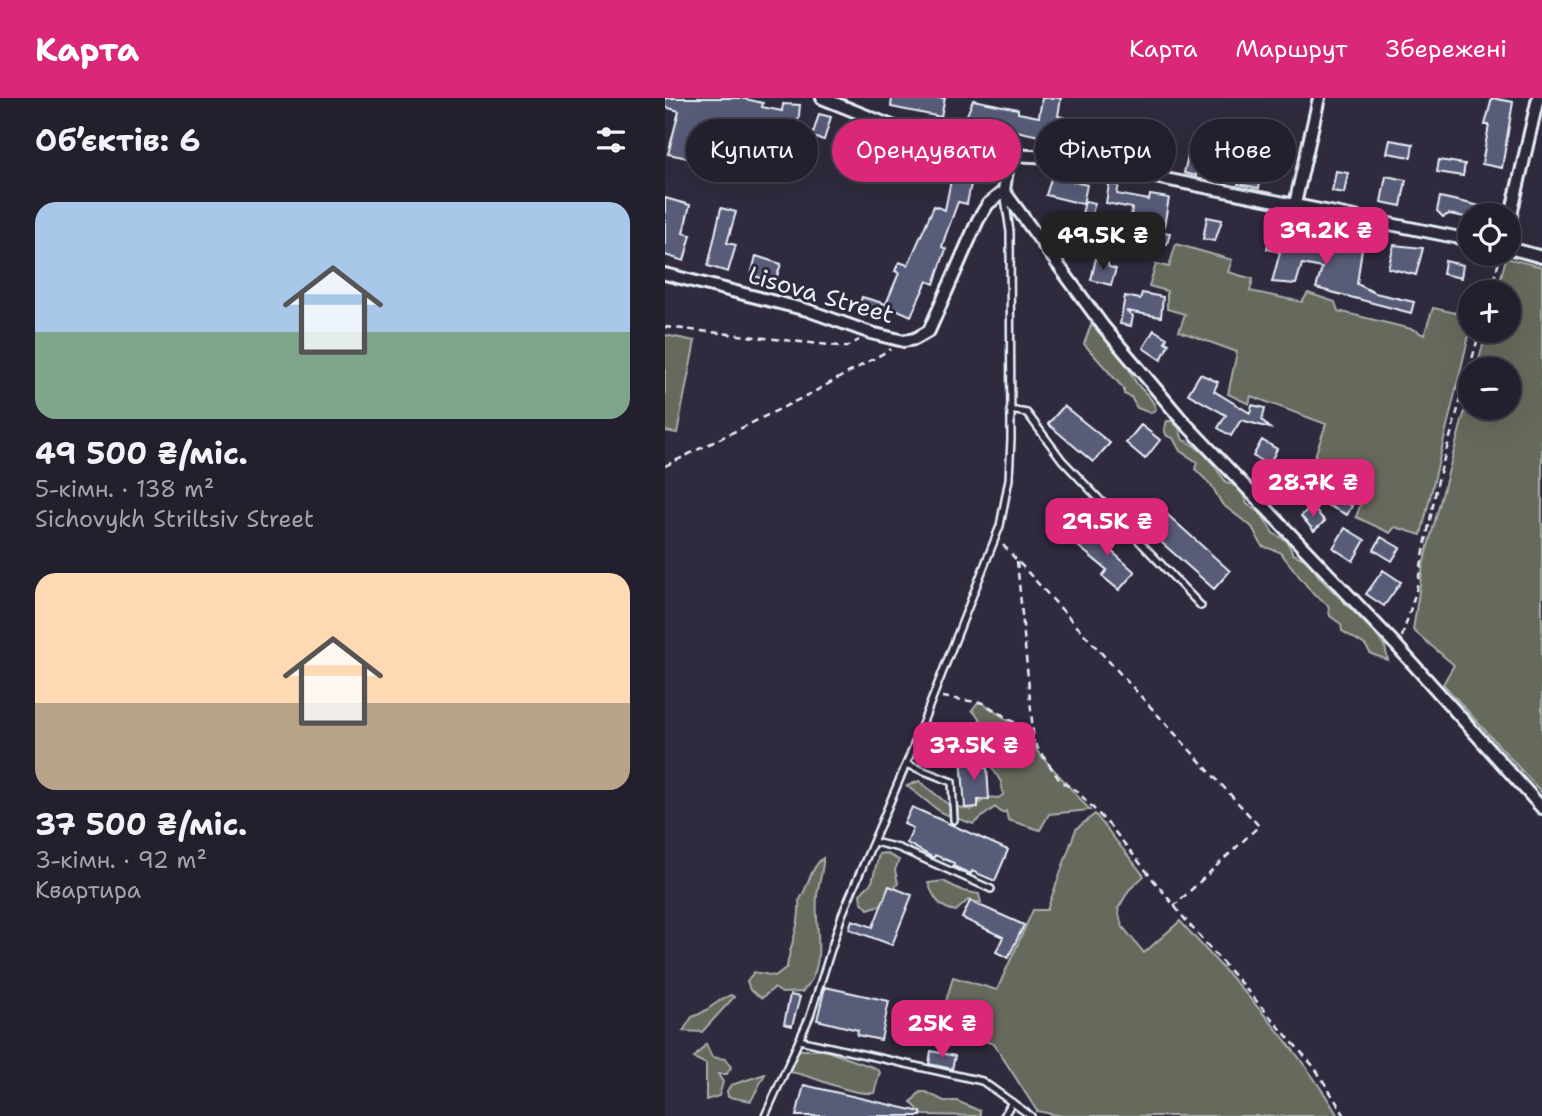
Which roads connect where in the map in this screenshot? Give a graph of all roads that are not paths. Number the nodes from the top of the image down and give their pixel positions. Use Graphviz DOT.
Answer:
graph roads {
  1 [pos="822,98"];
  2 [pos="1319,98"];
  3 [pos="1538,98"];
  4 [pos="874,119"];
  5 [pos="1021,156"];
  6 [pos="1005,182"];
  7 [pos="1004,191"];
  8 [pos="1514,203"];
  9 [pos="1294,204"];
  10 [pos="1458,238"];
  11 [pos="1521,251"];
  12 [pos="1542,257"];
  13 [pos="665,274"];
  14 [pos="1010,410"];
  15 [pos="1201,606"];
  16 [pos="906,764"];
  17 [pos="1542,808"];
  18 [pos="954,820"];
  19 [pos="874,842"];
  20 [pos="991,889"];
  21 [pos="799,1040"];
  22 [pos="1011,1102"];
  23 [pos="765,1116"];
  24 [pos="1004,1116"];
  25 [pos="1031,1116"];
  1 -- 4 [label="street"];
  2 -- 9 [label="street"];
  3 -- 8 [label="street"];
  5 -- 9 [label="street"];
  6 -- 7 [label="street"];
  7 -- 13 [label="street, Lisova Street"];
  7 -- 14 [label="lane"];
  7 -- 17 [label="street"];
  9 -- 10 [label="street"];
  11 -- 12 [label="street"];
  14 -- 15 [label="lane"];
  14 -- 16 [label="lane"];
  16 -- 18 [label="lane"];
  16 -- 19 [label="lane"];
  19 -- 20 [label="lane"];
  19 -- 21 [label="lane"];
  21 -- 22 [label="lane"];
  21 -- 23 [label="lane"];
  22 -- 24 [label="lane"];
  22 -- 25 [label="lane"];
}
